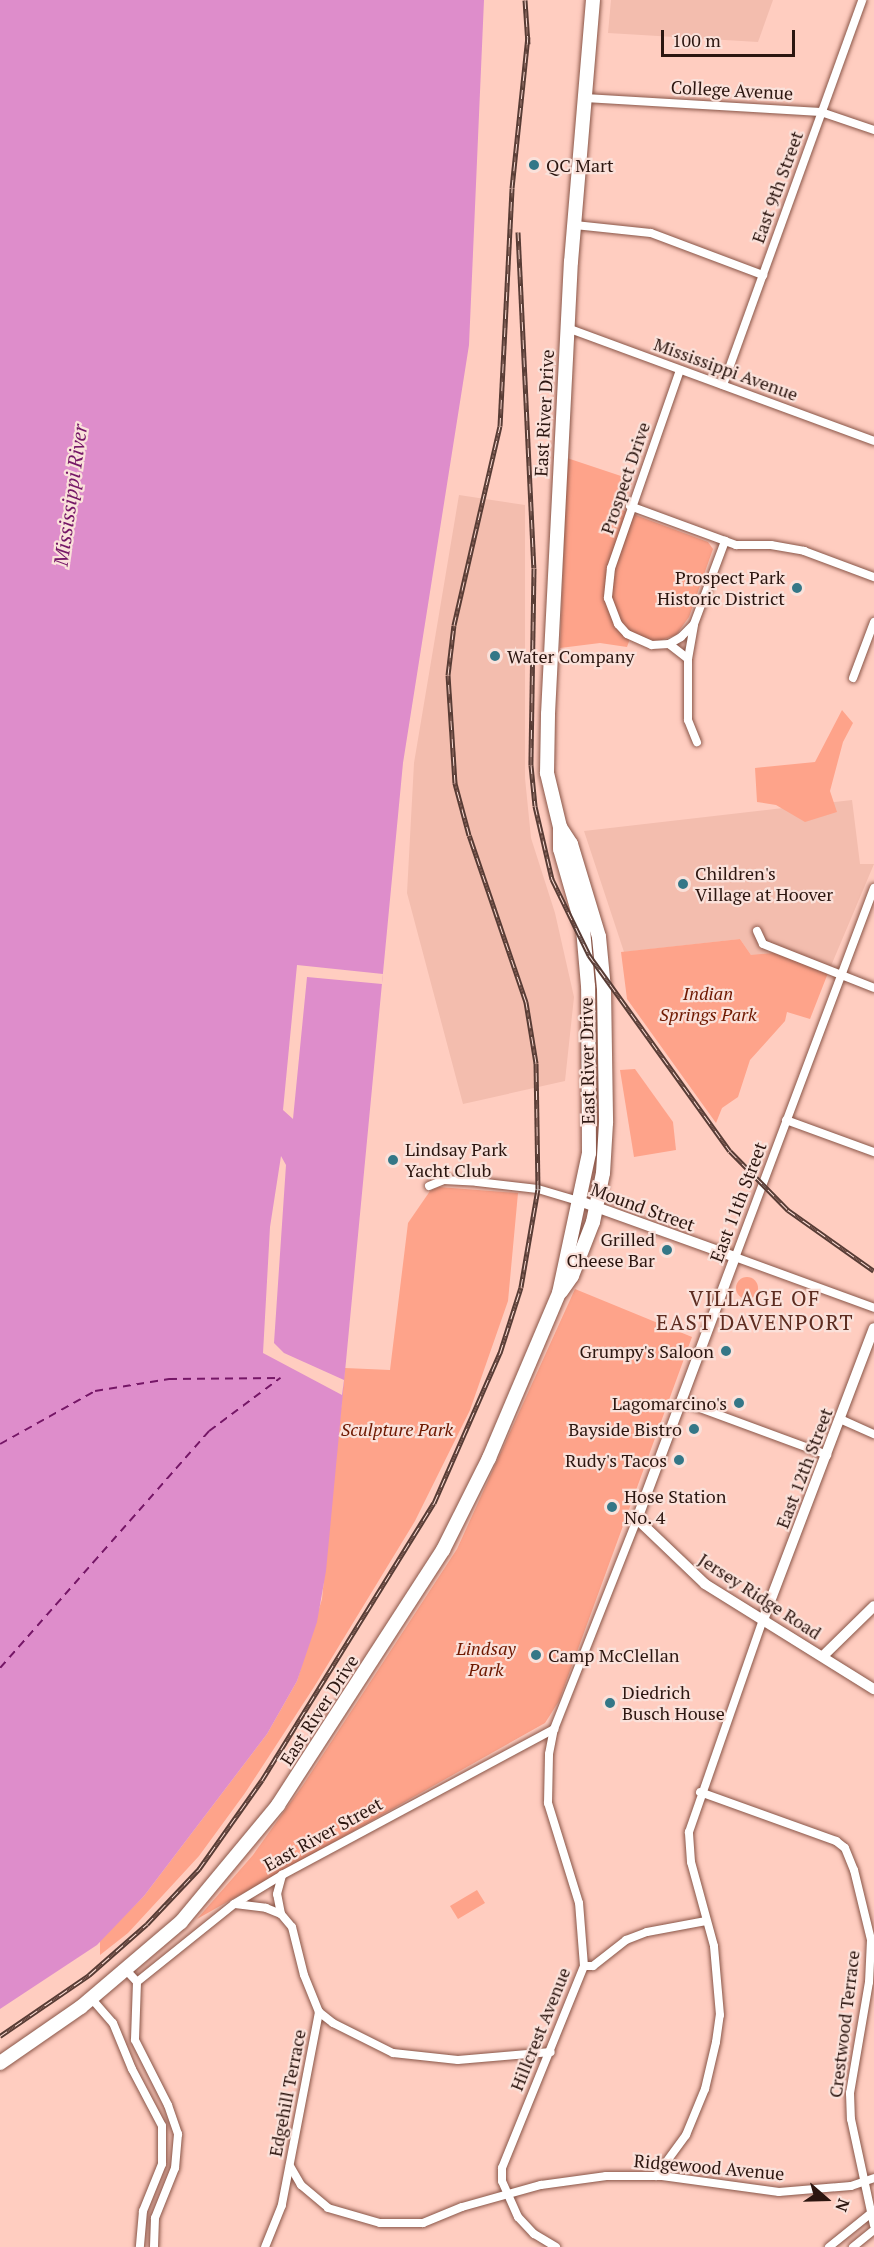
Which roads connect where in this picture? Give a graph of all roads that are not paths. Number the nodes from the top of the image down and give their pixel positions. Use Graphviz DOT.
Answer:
graph roads {
  1 [pos="594,0"];
  2 [pos="862,0"];
  3 [pos="585,98"];
  4 [pos="821,112"];
  5 [pos="874,130"];
  6 [pos="575,225"];
  7 [pos="763,275"];
  8 [pos="567,328"];
  9 [pos="680,370"];
  10 [pos="723,385"];
  11 [pos="874,441"];
  12 [pos="630,506"];
  13 [pos="724,541"];
  14 [pos="874,577"];
  15 [pos="874,622"];
  16 [pos="694,624"];
  17 [pos="669,644"];
  18 [pos="688,659"];
  19 [pos="853,678"];
  20 [pos="697,742"];
  21 [pos="560,827"];
  22 [pos="874,888"];
  23 [pos="757,932"];
  24 [pos="841,975"];
  25 [pos="874,988"];
  26 [pos="786,1120"];
  27 [pos="874,1152"];
  28 [pos="429,1186"];
  29 [pos="582,1202"];
  30 [pos="597,1207"];
  31 [pos="735,1257"];
  32 [pos="559,1293"];
  33 [pos="874,1308"];
  34 [pos="874,1328"];
  35 [pos="681,1401"];
  36 [pos="840,1419"];
  37 [pos="874,1434"];
  38 [pos="827,1455"];
  39 [pos="637,1519"];
  40 [pos="873,1609"];
  41 [pos="763,1620"];
  42 [pos="823,1656"];
  43 [pos="874,1689"];
  44 [pos="554,1729"];
  45 [pos="700,1792"];
  46 [pos="282,1875"];
  47 [pos="234,1904"];
  48 [pos="280,1914"];
  49 [pos="706,1921"];
  50 [pos="584,1966"];
  51 [pos="126,1970"];
  52 [pos="137,1982"];
  53 [pos="91,1998"];
  54 [pos="319,2012"];
  55 [pos="135,2040"];
  56 [pos="123,2044"];
  57 [pos="551,2052"];
  58 [pos="0,2063"];
  59 [pos="290,2166"];
  60 [pos="656,2176"];
  61 [pos="874,2178"];
  62 [pos="864,2181"];
  63 [pos="507,2194"];
  64 [pos="872,2213"];
  65 [pos="874,2228"];
  66 [pos="140,2247"];
  67 [pos="154,2247"];
  68 [pos="265,2247"];
  69 [pos="556,2247"];
  70 [pos="829,2247"];
  71 [pos="853,2247"];
  1 -- 3 [label="main road, East River Drive"];
  2 -- 4 [label="street, East 9th Street"];
  3 -- 4 [label="street, College Avenue"];
  3 -- 6 [label="main road, East River Drive"];
  4 -- 5 [label="street, College Avenue"];
  4 -- 7 [label="street, East 9th Street"];
  6 -- 7 [label="street"];
  6 -- 8 [label="main road, East River Drive"];
  7 -- 10 [label="street, East 9th Street"];
  8 -- 9 [label="street, Mississippi Avenue"];
  8 -- 21 [label="main road, East River Drive"];
  9 -- 10 [label="street, Mississippi Avenue"];
  9 -- 12 [label="street, Prospect Drive"];
  10 -- 11 [label="street, Mississippi Avenue"];
  12 -- 13 [label="street"];
  12 -- 17 [label="street, Prospect Drive"];
  13 -- 14 [label="street"];
  13 -- 16 [label="street"];
  15 -- 19 [label="street"];
  16 -- 17 [label="street"];
  16 -- 18 [label="street"];
  17 -- 18 [label="street"];
  18 -- 20 [label="street"];
  21 -- 29 [label="main road, East River Drive"];
  21 -- 30 [label="main road, East River Drive"];
  22 -- 24 [label="street, East 11th Street"];
  23 -- 24 [label="street"];
  24 -- 25 [label="street"];
  24 -- 26 [label="street, East 11th Street"];
  26 -- 27 [label="street"];
  26 -- 31 [label="street, East 11th Street"];
  28 -- 29 [label="street, Mound Street"];
  29 -- 30 [label="street, Mound Street"];
  29 -- 32 [label="main road, East River Drive"];
  30 -- 31 [label="street, Mound Street"];
  30 -- 32 [label="main road, East River Drive"];
  31 -- 33 [label="street, Mound Street"];
  31 -- 35 [label="street, East 11th Street"];
  32 -- 51 [label="main road, East River Drive"];
  34 -- 36 [label="street, East 12th Street"];
  35 -- 38 [label="street"];
  35 -- 39 [label="street, East 11th Street"];
  36 -- 37 [label="street"];
  36 -- 38 [label="street, East 12th Street"];
  38 -- 41 [label="street, East 12th Street"];
  39 -- 41 [label="street, Jersey Ridge Road"];
  39 -- 44 [label="street, East 11th Street"];
  40 -- 42 [label="street"];
  41 -- 42 [label="street, Jersey Ridge Road"];
  41 -- 45 [label="street"];
  42 -- 43 [label="street, Jersey Ridge Road"];
  44 -- 46 [label="street, East River Street"];
  44 -- 50 [label="street, Hillcrest Avenue"];
  45 -- 49 [label="street"];
  45 -- 62 [label="street, Crestwood Terrace"];
  46 -- 47 [label="street, East River Street"];
  46 -- 48 [label="street"];
  47 -- 48 [label="street"];
  47 -- 52 [label="street, East River Street"];
  48 -- 54 [label="street, Edgehill Terrace"];
  49 -- 50 [label="street"];
  49 -- 60 [label="street"];
  50 -- 57 [label="street, Hillcrest Avenue"];
  51 -- 52 [label="street"];
  51 -- 53 [label="main road, East River Drive"];
  52 -- 55 [label="street"];
  53 -- 56 [label="street"];
  53 -- 58 [label="main road, East River Drive"];
  54 -- 57 [label="street"];
  54 -- 59 [label="street, Edgehill Terrace"];
  55 -- 56 [label="street"];
  55 -- 67 [label="street"];
  56 -- 66 [label="street"];
  57 -- 63 [label="street, Hillcrest Avenue"];
  59 -- 63 [label="street, Ridgewood Avenue"];
  59 -- 68 [label="street, Edgehill Terrace"];
  60 -- 62 [label="street, Ridgewood Avenue"];
  60 -- 63 [label="street, Ridgewood Avenue"];
  61 -- 62 [label="street, Ridgewood Avenue"];
  62 -- 64 [label="street"];
  63 -- 69 [label="street, Hillcrest Avenue"];
  64 -- 65 [label="street"];
  64 -- 70 [label="street"];
  65 -- 71 [label="street"];
}
